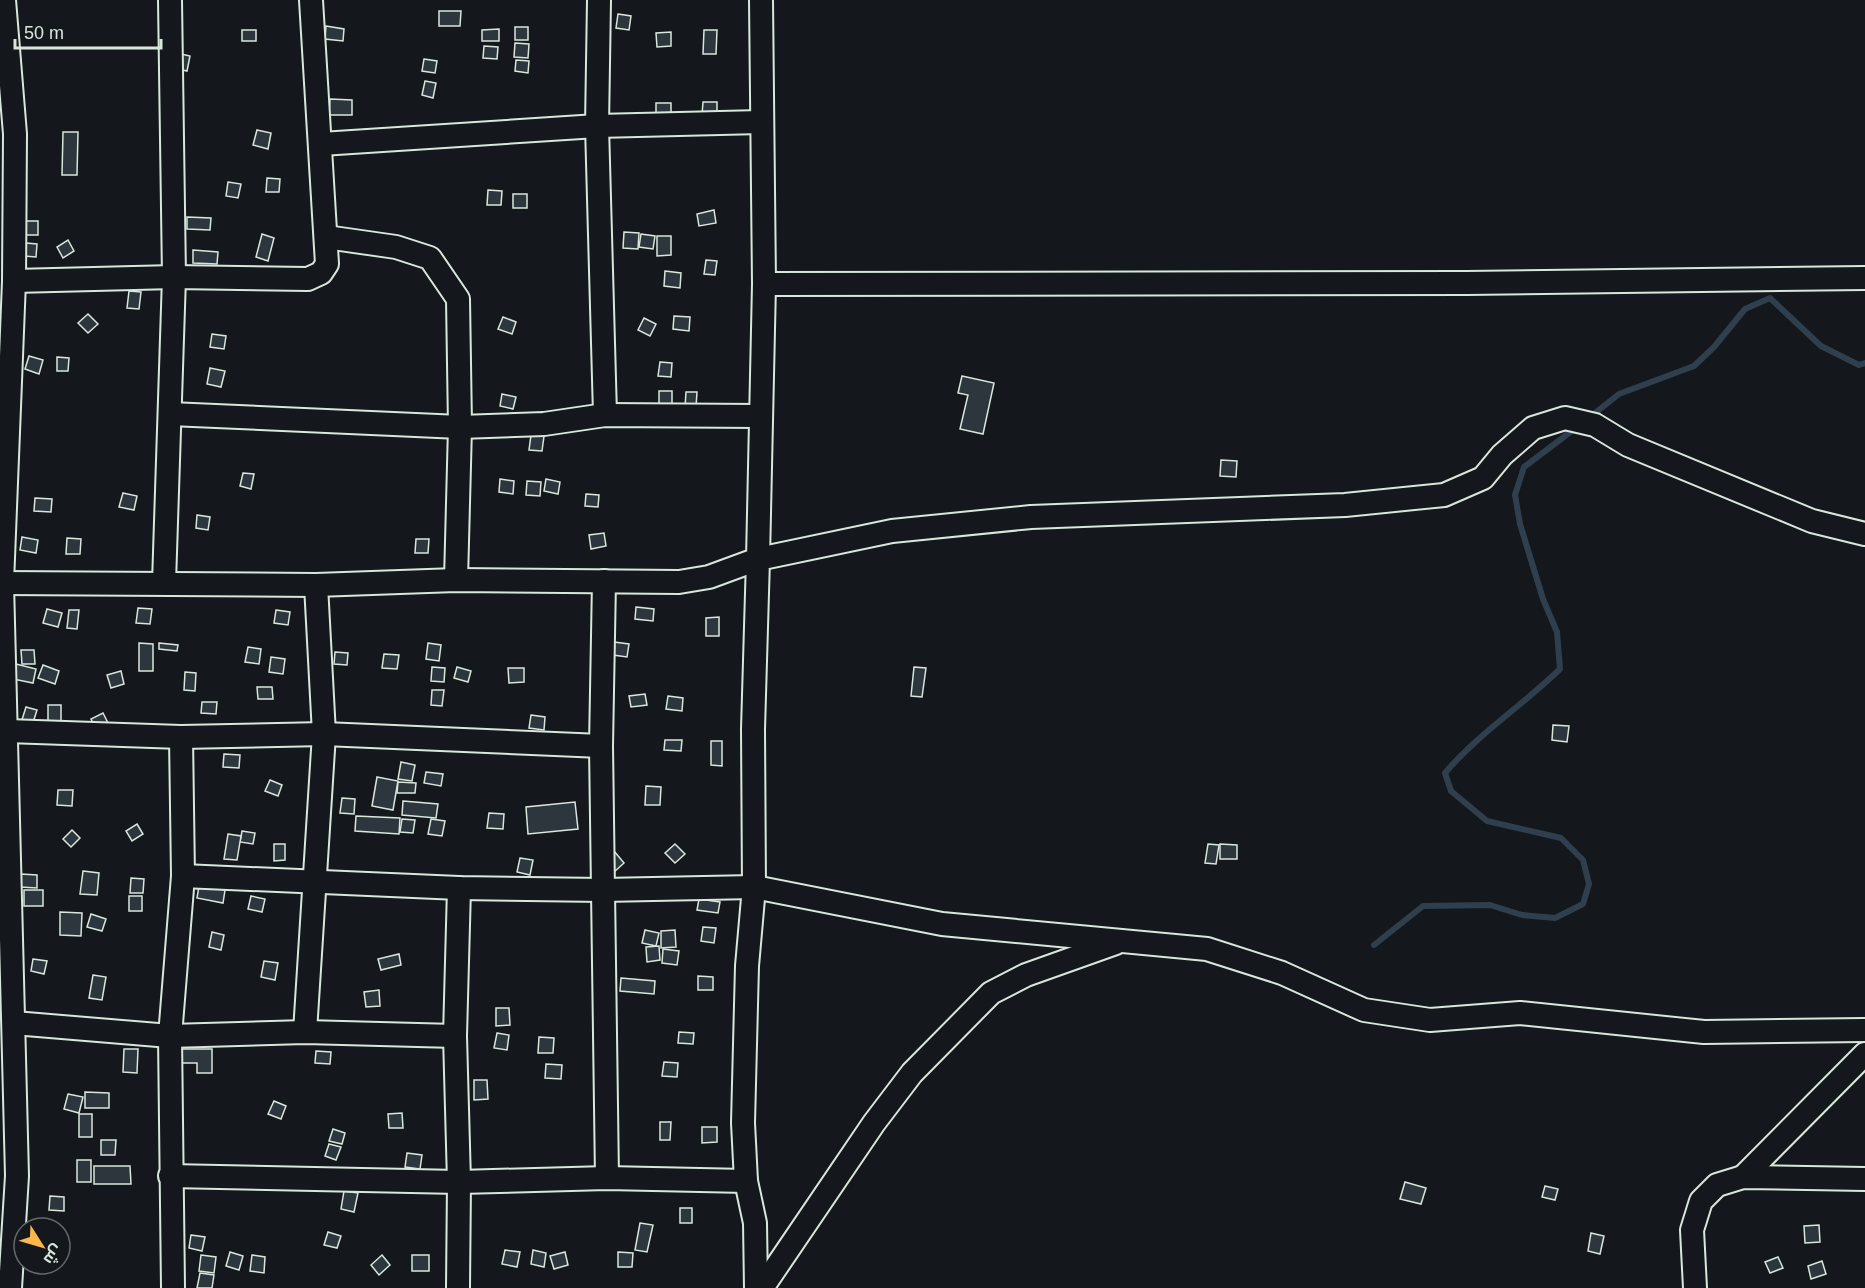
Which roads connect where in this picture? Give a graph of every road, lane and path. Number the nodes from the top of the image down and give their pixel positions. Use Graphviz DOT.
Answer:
graph roads {
  1 [pos="4,0"];
  2 [pos="170,0"];
  3 [pos="311,0"];
  4 [pos="599,0"];
  5 [pos="761,0"];
  6 [pos="762,122"];
  7 [pos="597,126"];
  8 [pos="8,135"];
  9 [pos="321,144"];
  10 [pos="326,237"];
  11 [pos="174,278"];
  12 [pos="1865,278"];
  13 [pos="14,281"];
  14 [pos="764,284"];
  15 [pos="5,404"];
  16 [pos="170,414"];
  17 [pos="605,415"];
  18 [pos="759,416"];
  19 [pos="460,427"];
  20 [pos="1865,534"];
  21 [pos="758,559"];
  22 [pos="456,580"];
  23 [pos="604,581"];
  24 [pos="1,583"];
  25 [pos="164,583"];
  26 [pos="316,585"];
  27 [pos="7,731"];
  28 [pos="324,734"];
  29 [pos="181,737"];
  30 [pos="601,746"];
  31 [pos="183,876"];
  32 [pos="315,880"];
  33 [pos="754,887"];
  34 [pos="459,888"];
  35 [pos="5,890"];
  36 [pos="603,890"];
  37 [pos="1120,941"];
  38 [pos="14,1023"];
  39 [pos="1865,1030"];
  40 [pos="305,1032"];
  41 [pos="170,1035"];
  42 [pos="455,1036"];
  43 [pos="1865,1054"];
  44 [pos="170,1176"];
  45 [pos="9,1177"];
  46 [pos="1743,1177"];
  47 [pos="607,1178"];
  48 [pos="1865,1179"];
  49 [pos="746,1181"];
  50 [pos="459,1182"];
  51 [pos="10,1288"];
  52 [pos="173,1288"];
  53 [pos="458,1288"];
  54 [pos="756,1288"];
  55 [pos="762,1288"];
  56 [pos="1695,1288"];
  1 -- 8 [label="street"];
  2 -- 11 [label="street"];
  3 -- 9 [label="street"];
  4 -- 7 [label="street"];
  5 -- 6 [label="street"];
  6 -- 7 [label="street"];
  6 -- 14 [label="street"];
  7 -- 9 [label="street"];
  7 -- 17 [label="street"];
  8 -- 13 [label="street"];
  9 -- 10 [label="street"];
  10 -- 11 [label="street"];
  10 -- 19 [label="street"];
  11 -- 13 [label="street"];
  11 -- 16 [label="street"];
  12 -- 14 [label="street"];
  13 -- 15 [label="street"];
  14 -- 18 [label="street"];
  15 -- 24 [label="street"];
  16 -- 19 [label="street"];
  16 -- 25 [label="street"];
  17 -- 18 [label="street"];
  17 -- 19 [label="street"];
  18 -- 21 [label="street"];
  19 -- 22 [label="street"];
  20 -- 21 [label="street"];
  21 -- 23 [label="street"];
  21 -- 33 [label="street"];
  22 -- 23 [label="street"];
  22 -- 26 [label="street"];
  23 -- 30 [label="street"];
  24 -- 25 [label="street"];
  24 -- 27 [label="street"];
  25 -- 26 [label="street"];
  26 -- 28 [label="street"];
  27 -- 29 [label="street"];
  27 -- 35 [label="street"];
  28 -- 29 [label="street"];
  28 -- 30 [label="street"];
  28 -- 32 [label="street"];
  29 -- 31 [label="street"];
  30 -- 36 [label="street"];
  31 -- 32 [label="street"];
  31 -- 41 [label="street"];
  32 -- 34 [label="street"];
  32 -- 40 [label="street"];
  33 -- 36 [label="street"];
  33 -- 37 [label="street"];
  33 -- 49 [label="street"];
  34 -- 36 [label="street"];
  34 -- 42 [label="street"];
  35 -- 38 [label="street"];
  36 -- 47 [label="street"];
  37 -- 39 [label="street"];
  37 -- 55 [label="street"];
  38 -- 41 [label="street"];
  38 -- 45 [label="street"];
  40 -- 41 [label="street"];
  40 -- 42 [label="street"];
  41 -- 44 [label="street"];
  42 -- 50 [label="street"];
  43 -- 46 [label="street"];
  44 -- 50 [label="street"];
  44 -- 52 [label="street"];
  45 -- 51 [label="street"];
  46 -- 48 [label="street"];
  46 -- 56 [label="street"];
  47 -- 49 [label="street"];
  47 -- 50 [label="street"];
  49 -- 54 [label="street"];
  50 -- 53 [label="street"];
}
